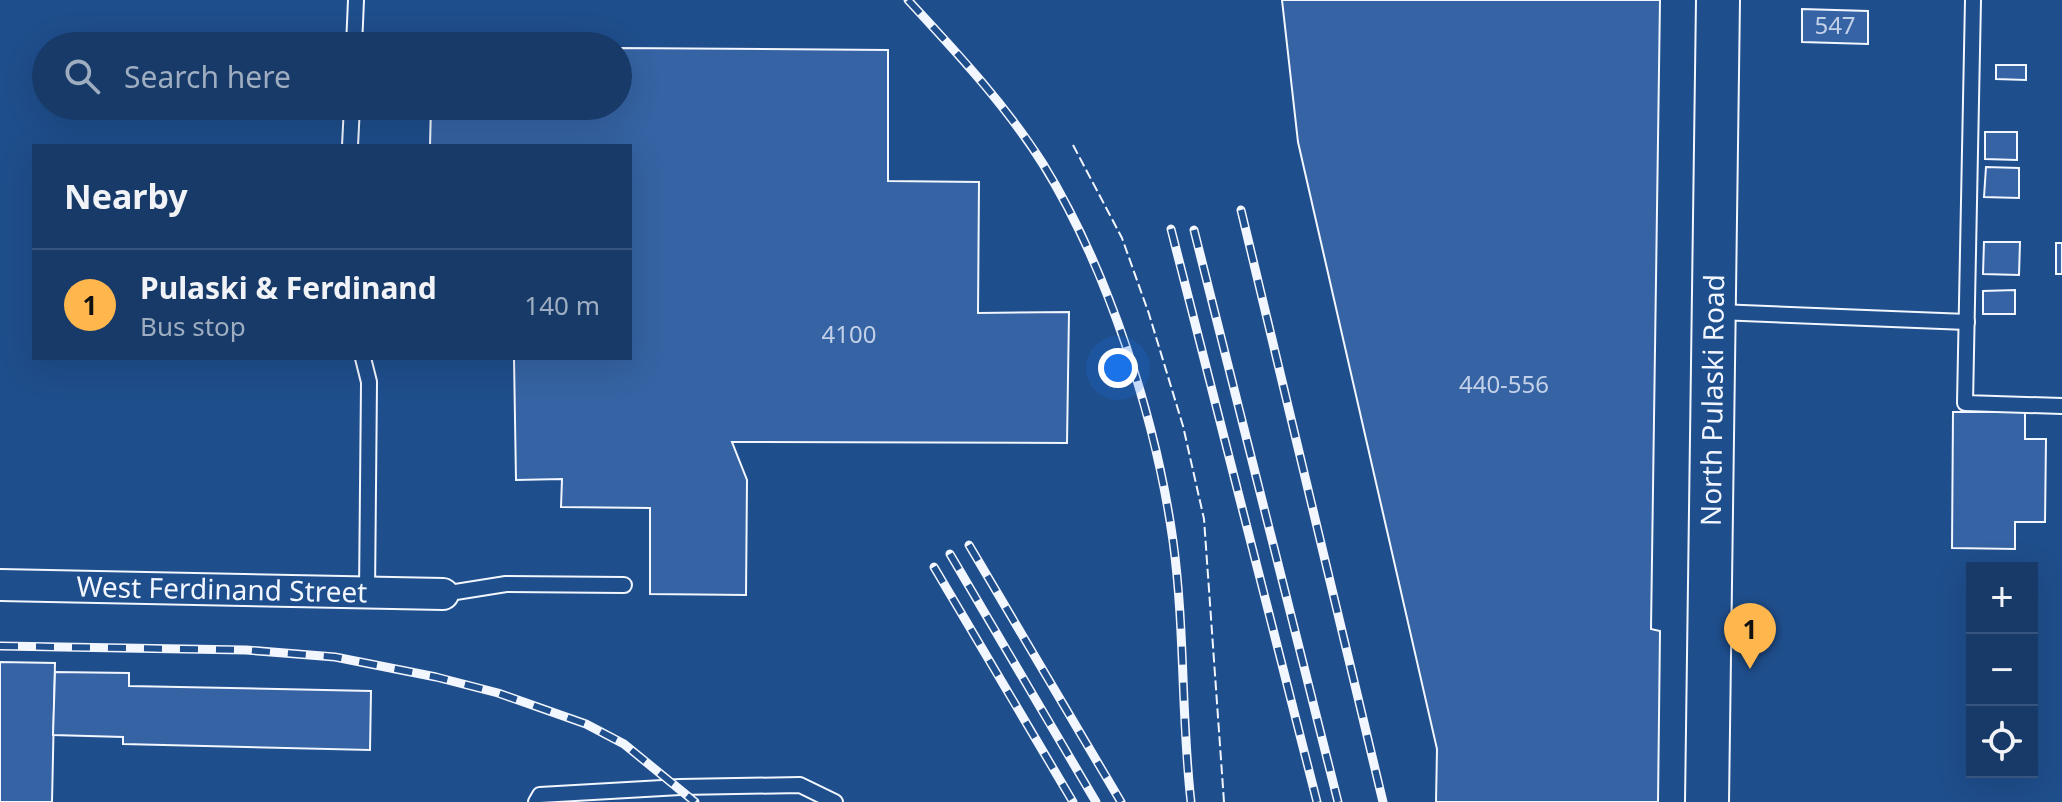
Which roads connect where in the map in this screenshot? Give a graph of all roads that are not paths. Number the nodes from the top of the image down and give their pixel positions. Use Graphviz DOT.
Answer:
graph roads {
  1 [pos="356,0"];
  2 [pos="1718,0"];
  3 [pos="1973,0"];
  4 [pos="355,32"];
  5 [pos="351,120"];
  6 [pos="350,144"];
  7 [pos="1714,312"];
  8 [pos="1967,322"];
  9 [pos="364,360"];
  10 [pos="2062,406"];
  11 [pos="0,585"];
  12 [pos="624,585"];
  13 [pos="367,593"];
  14 [pos="443,594"];
  15 [pos="536,802"];
  16 [pos="835,802"];
  17 [pos="1707,802"];
  1 -- 4 [label="lane"];
  2 -- 7 [label="main road, North Pulaski Road"];
  3 -- 8 [label="lane"];
  5 -- 6 [label="lane"];
  7 -- 8 [label="lane"];
  7 -- 17 [label="main road, North Pulaski Road"];
  8 -- 10 [label="lane"];
  9 -- 13 [label="lane"];
  11 -- 13 [label="street, West Ferdinand Street"];
  12 -- 14 [label="lane"];
  13 -- 14 [label="street, West Ferdinand Street"];
  15 -- 16 [label="lane"];
}
